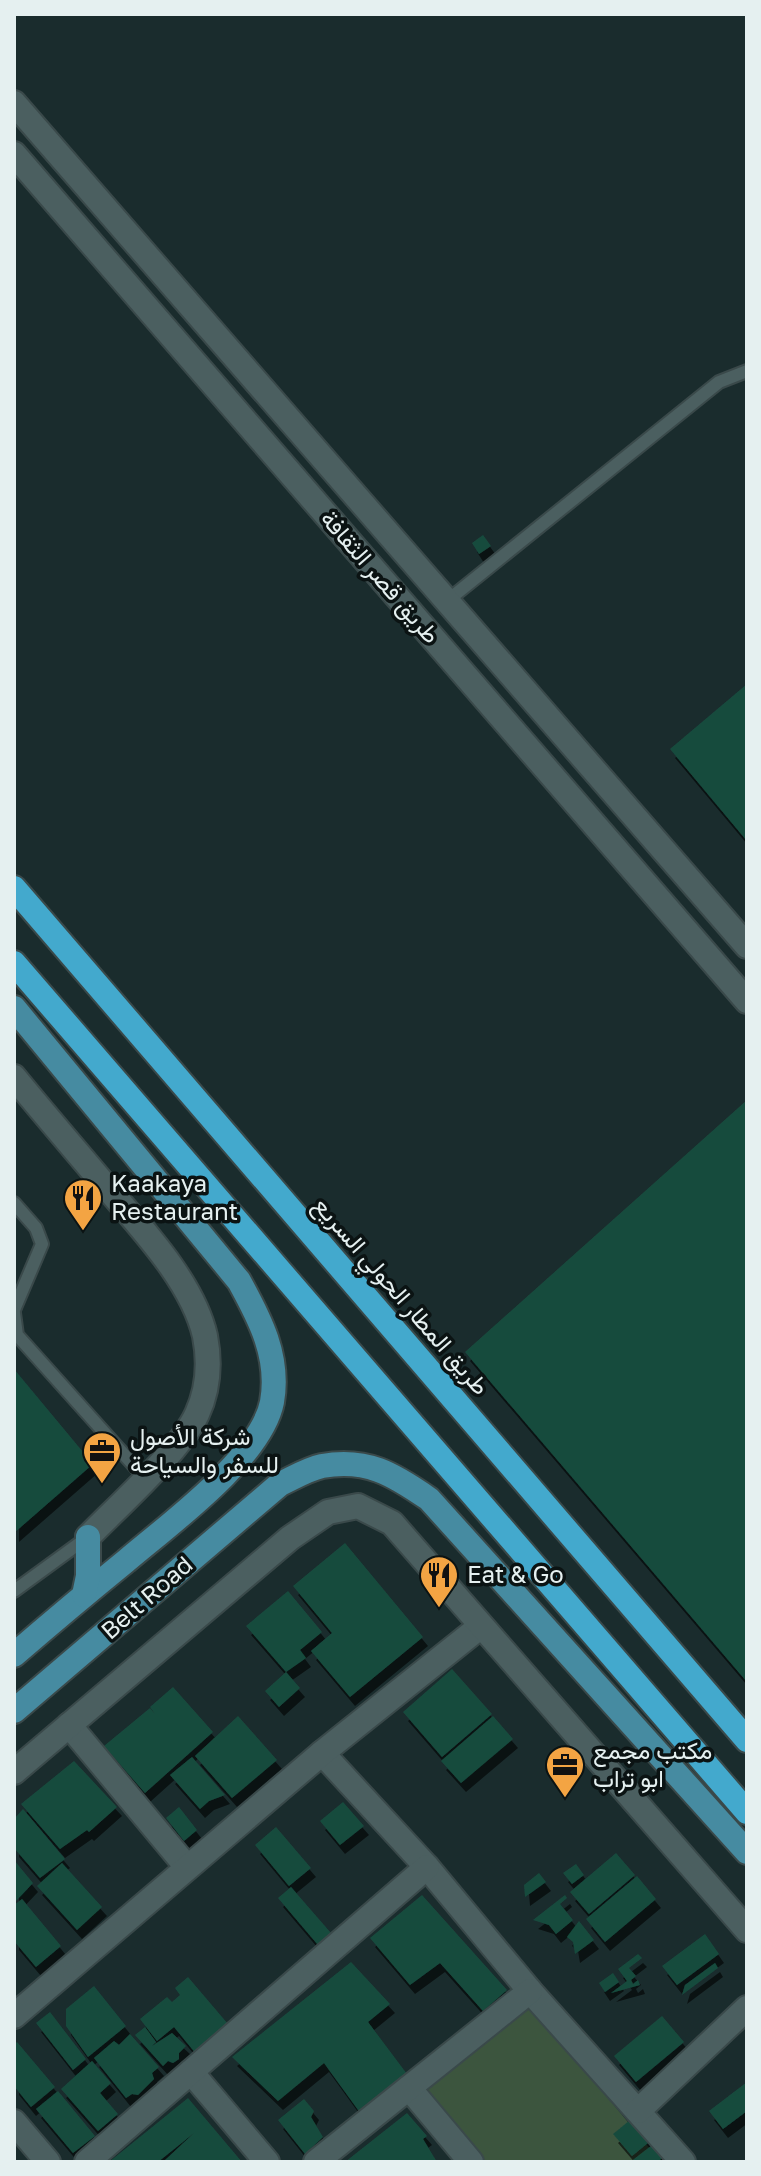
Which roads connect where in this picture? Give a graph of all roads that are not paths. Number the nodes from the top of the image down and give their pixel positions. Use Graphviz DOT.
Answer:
graph roads {
  1 [pos="14,103"];
  2 [pos="14,154"];
  3 [pos="747,371"];
  4 [pos="447,601"];
  5 [pos="14,888"];
  6 [pos="747,946"];
  7 [pos="14,963"];
  8 [pos="747,1001"];
  9 [pos="14,1008"];
  10 [pos="14,1077"];
  11 [pos="14,1203"];
  12 [pos="14,1312"];
  13 [pos="145,1478"];
  14 [pos="88,1537"];
  15 [pos="14,1591"];
  16 [pos="84,1595"];
  17 [pos="481,1626"];
  18 [pos="14,1655"];
  19 [pos="14,1711"];
  20 [pos="69,1725"];
  21 [pos="747,1740"];
  22 [pos="322,1753"];
  23 [pos="14,1772"];
  24 [pos="747,1812"];
  25 [pos="747,1852"];
  26 [pos="187,1867"];
  27 [pos="427,1867"];
  28 [pos="747,1930"];
  29 [pos="530,1991"];
  30 [pos="747,2008"];
  31 [pos="14,2016"];
  32 [pos="191,2072"];
  33 [pos="409,2088"];
  34 [pos="638,2111"];
  35 [pos="14,2122"];
  36 [pos="48,2162"];
  37 [pos="87,2162"];
  38 [pos="267,2162"];
  39 [pos="316,2162"];
  40 [pos="471,2162"];
  41 [pos="683,2162"];
  1 -- 4 [label="street, طريق قصر الثقافة"];
  2 -- 8 [label="street, طريق قصر الثقافة"];
  3 -- 4 [label="lane"];
  4 -- 6 [label="street, طريق قصر الثقافة"];
  5 -- 21 [label="highway, طريق المطار الحولي السريع"];
  7 -- 24 [label="highway"];
  9 -- 16 [label="main road, Belt Road"];
  10 -- 13 [label="street"];
  11 -- 12 [label="lane"];
  12 -- 13 [label="lane"];
  13 -- 14 [label="street"];
  14 -- 15 [label="lane"];
  14 -- 16 [label="main road"];
  16 -- 18 [label="main road, Belt Road"];
  17 -- 20 [label="street"];
  17 -- 22 [label="street"];
  17 -- 28 [label="street"];
  19 -- 25 [label="main road, Belt Road"];
  20 -- 23 [label="street"];
  20 -- 26 [label="street"];
  22 -- 26 [label="street"];
  22 -- 27 [label="street"];
  26 -- 31 [label="street"];
  27 -- 29 [label="street"];
  27 -- 32 [label="street"];
  29 -- 33 [label="street"];
  29 -- 34 [label="street"];
  30 -- 34 [label="street"];
  32 -- 37 [label="street"];
  32 -- 38 [label="street"];
  33 -- 39 [label="street"];
  33 -- 40 [label="street"];
  34 -- 41 [label="street"];
  35 -- 36 [label="street"];
}
